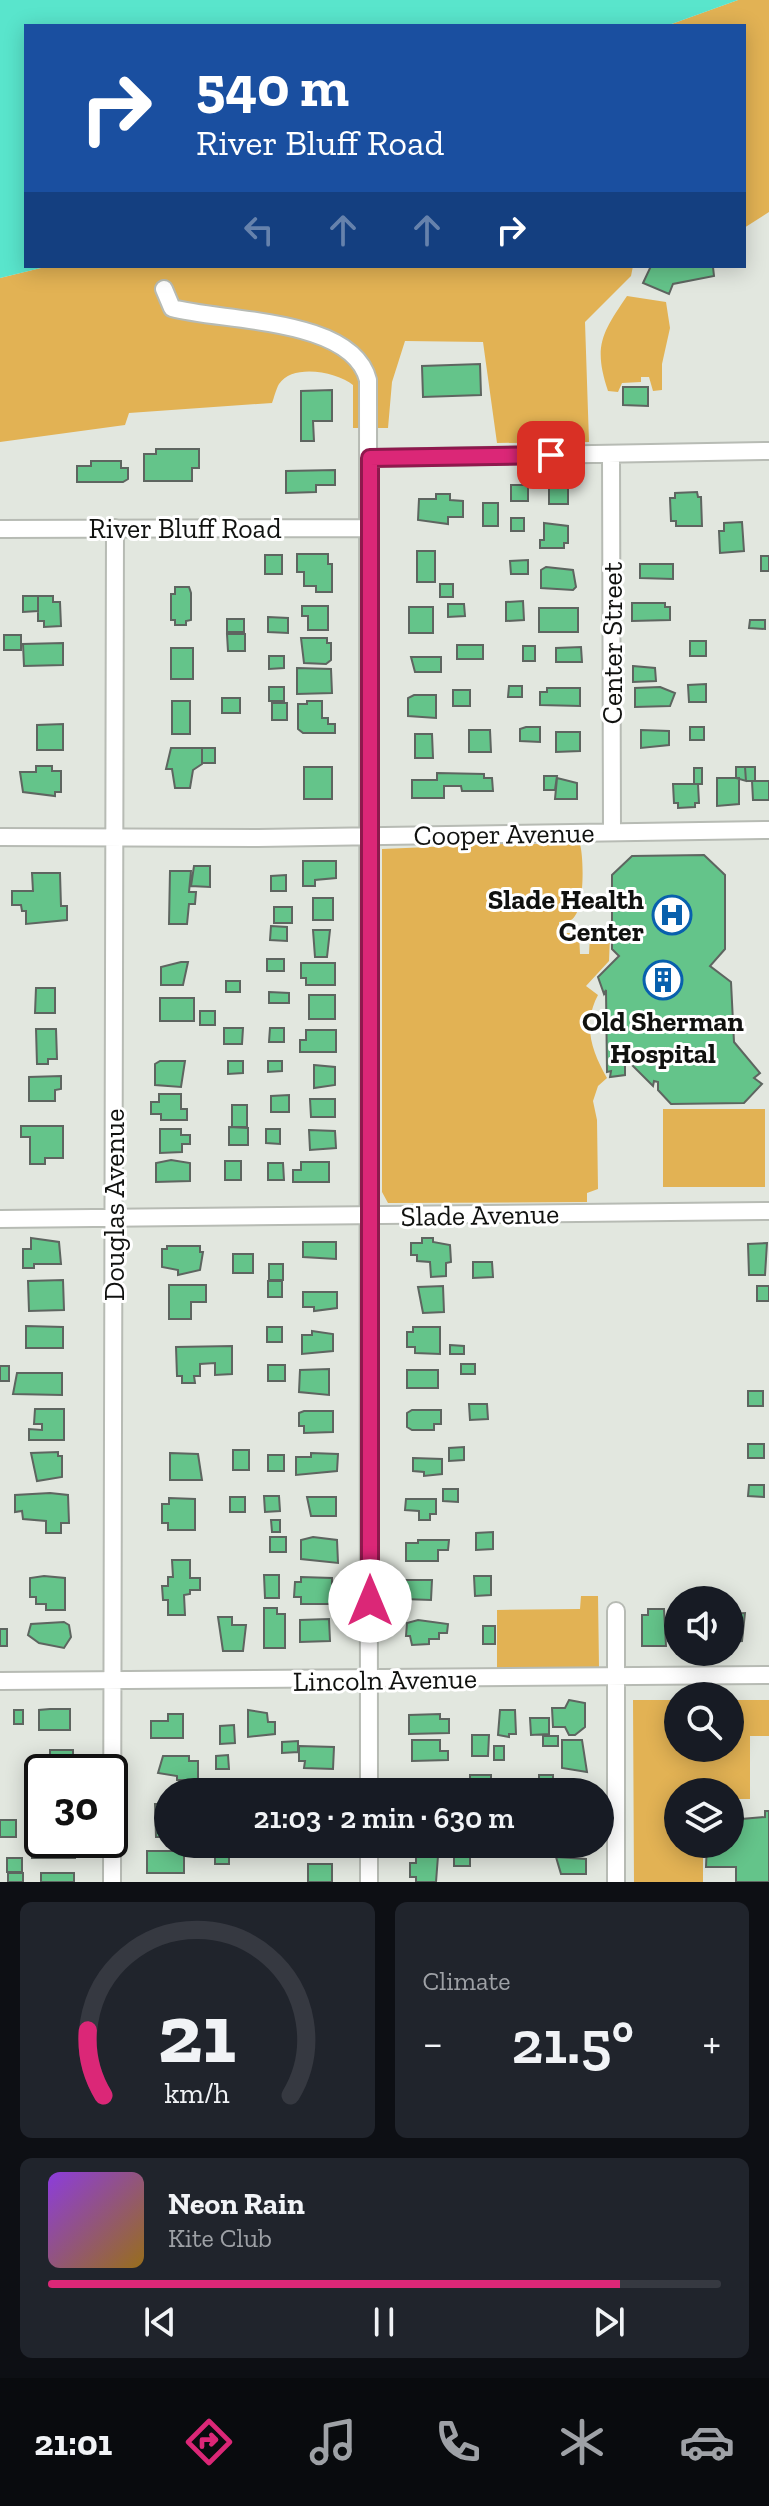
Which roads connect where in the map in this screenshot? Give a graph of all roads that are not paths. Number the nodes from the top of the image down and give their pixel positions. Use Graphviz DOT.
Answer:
graph roads {
  1 [pos="164,289"];
  2 [pos="769,451"];
  3 [pos="611,454"];
  4 [pos="370,458"];
  5 [pos="115,528"];
  6 [pos="370,528"];
  7 [pos="0,529"];
  8 [pos="769,830"];
  9 [pos="612,832"];
  10 [pos="369,836"];
  11 [pos="0,837"];
  12 [pos="115,838"];
  13 [pos="769,1211"];
  14 [pos="369,1216"];
  15 [pos="0,1219"];
  16 [pos="114,1219"];
  17 [pos="616,1611"];
  18 [pos="769,1675"];
  19 [pos="615,1677"];
  20 [pos="0,1681"];
  21 [pos="370,1681"];
  22 [pos="112,1682"];
  23 [pos="369,1778"];
  24 [pos="369,1858"];
  25 [pos="112,1882"];
  26 [pos="369,1882"];
  27 [pos="616,1882"];
  1 -- 4 [label="street"];
  2 -- 3 [label="street"];
  3 -- 4 [label="street"];
  3 -- 9 [label="street, Center Street"];
  4 -- 6 [label="street"];
  5 -- 6 [label="street, River Bluff Road"];
  5 -- 7 [label="street, River Bluff Road"];
  5 -- 12 [label="street, Douglas Avenue"];
  6 -- 10 [label="street"];
  8 -- 9 [label="street, Cooper Avenue"];
  9 -- 10 [label="street, Cooper Avenue"];
  10 -- 12 [label="street, Cooper Avenue"];
  10 -- 14 [label="street"];
  11 -- 12 [label="street, Cooper Avenue"];
  12 -- 16 [label="street, Douglas Avenue"];
  13 -- 14 [label="street, Slade Avenue"];
  14 -- 16 [label="street, Slade Avenue"];
  14 -- 21 [label="street"];
  15 -- 16 [label="street, Slade Avenue"];
  16 -- 22 [label="street, Douglas Avenue"];
  17 -- 19 [label="street"];
  18 -- 19 [label="street, Lincoln Avenue"];
  19 -- 21 [label="street, Lincoln Avenue"];
  19 -- 27 [label="street"];
  20 -- 22 [label="street, Lincoln Avenue"];
  21 -- 22 [label="street, Lincoln Avenue"];
  21 -- 23 [label="street"];
  22 -- 25 [label="street, Douglas Avenue"];
  24 -- 26 [label="street"];
}
